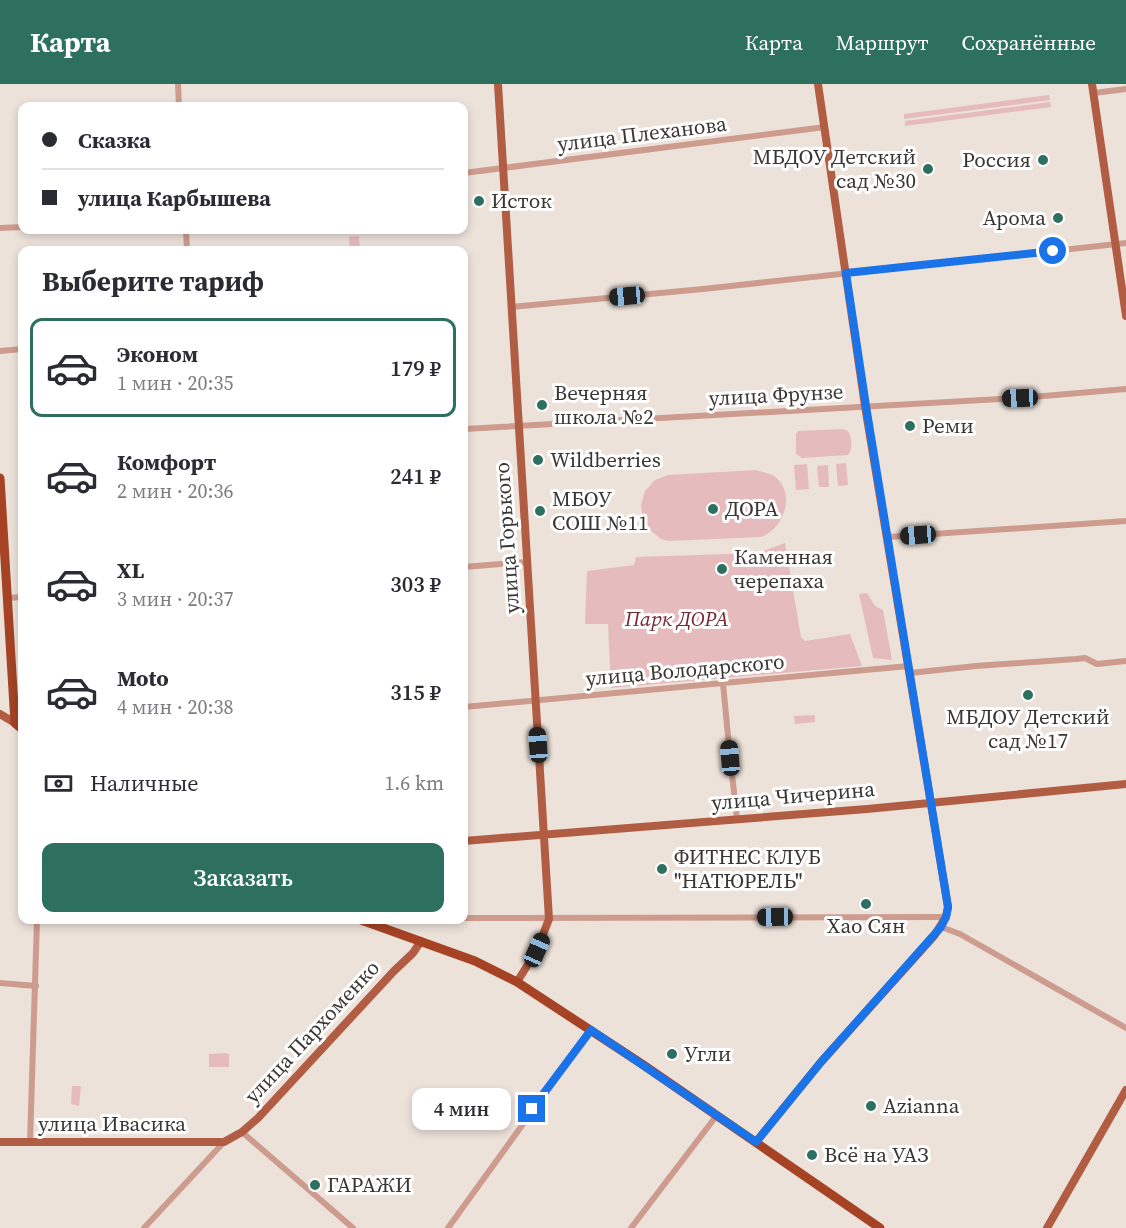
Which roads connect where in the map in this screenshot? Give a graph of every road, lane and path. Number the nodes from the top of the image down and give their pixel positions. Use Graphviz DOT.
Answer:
graph roads {
  1 [pos="178,84"];
  2 [pos="498,84"];
  3 [pos="818,84"];
  4 [pos="1092,84"];
  5 [pos="1126,89"];
  6 [pos="1094,93"];
  7 [pos="179,102"];
  8 [pos="825,127"];
  9 [pos="503,169"];
  10 [pos="468,173"];
  11 [pos="18,226"];
  12 [pos="0,228"];
  13 [pos="1126,243"];
  14 [pos="1115,244"];
  15 [pos="846,273"];
  16 [pos="511,307"];
  17 [pos="1126,316"];
  18 [pos="18,349"];
  19 [pos="0,351"];
  20 [pos="1126,389"];
  21 [pos="866,406"];
  22 [pos="518,425"];
  23 [pos="468,429"];
  24 [pos="0,478"];
  25 [pos="1126,521"];
  26 [pos="888,537"];
  27 [pos="527,562"];
  28 [pos="468,567"];
  29 [pos="18,597"];
  30 [pos="8,598"];
  31 [pos="1126,661"];
  32 [pos="909,670"];
  33 [pos="723,683"];
  34 [pos="535,700"];
  35 [pos="468,707"];
  36 [pos="0,714"];
  37 [pos="18,714"];
  38 [pos="18,725"];
  39 [pos="1126,784"];
  40 [pos="931,801"];
  41 [pos="737,819"];
  42 [pos="544,834"];
  43 [pos="468,841"];
  44 [pos="946,917"];
  45 [pos="468,918"];
  46 [pos="549,919"];
  47 [pos="37,924"];
  48 [pos="372,924"];
  49 [pos="941,927"];
  50 [pos="421,941"];
  51 [pos="517,982"];
  52 [pos="0,983"];
  53 [pos="36,986"];
  54 [pos="1126,1028"];
  55 [pos="591,1030"];
  56 [pos="1126,1090"];
  57 [pos="717,1115"];
  58 [pos="242,1132"];
  59 [pos="0,1142"];
  60 [pos="30,1142"];
  61 [pos="224,1142"];
  62 [pos="756,1142"];
  63 [pos="144,1228"];
  64 [pos="353,1228"];
  65 [pos="448,1228"];
  66 [pos="631,1228"];
  67 [pos="880,1228"];
  68 [pos="1047,1228"];
  1 -- 7 [label="street"];
  2 -- 9 [label="main road, улица Горького"];
  3 -- 8 [label="main road"];
  4 -- 6 [label="main road"];
  5 -- 6 [label="street"];
  6 -- 14 [label="main road"];
  8 -- 9 [label="street, улица Плеханова"];
  8 -- 15 [label="main road"];
  9 -- 10 [label="street, улица Плеханова"];
  9 -- 16 [label="main road, улица Горького"];
  11 -- 12 [label="street"];
  13 -- 14 [label="street"];
  14 -- 15 [label="street"];
  14 -- 17 [label="main road"];
  15 -- 16 [label="street"];
  15 -- 21 [label="main road"];
  16 -- 22 [label="main road, улица Горького"];
  18 -- 19 [label="street"];
  20 -- 21 [label="street, улица Фрунзе"];
  21 -- 22 [label="street, улица Фрунзе"];
  21 -- 26 [label="main road"];
  22 -- 23 [label="street, улица Фрунзе"];
  22 -- 27 [label="main road, улица Горького"];
  24 -- 30 [label="highway"];
  25 -- 26 [label="street"];
  26 -- 32 [label="main road"];
  27 -- 28 [label="street"];
  27 -- 34 [label="main road, улица Горького"];
  29 -- 30 [label="street"];
  30 -- 37 [label="highway"];
  31 -- 32 [label="street, улица Володарского"];
  32 -- 33 [label="street, улица Володарского"];
  32 -- 40 [label="main road"];
  33 -- 34 [label="street, улица Володарского"];
  33 -- 41 [label="street"];
  34 -- 35 [label="street, улица Володарского"];
  34 -- 42 [label="main road, улица Горького"];
  36 -- 38 [label="main road"];
  39 -- 40 [label="main road, улица Чичерина"];
  40 -- 41 [label="main road, улица Чичерина"];
  40 -- 44 [label="main road"];
  41 -- 42 [label="main road, улица Чичерина"];
  42 -- 43 [label="main road, улица Чичерина"];
  42 -- 46 [label="main road, улица Горького"];
  44 -- 46 [label="street"];
  44 -- 49 [label="main road"];
  45 -- 46 [label="street"];
  46 -- 51 [label="main road, улица Горького"];
  47 -- 53 [label="street"];
  48 -- 50 [label="highway"];
  49 -- 54 [label="street"];
  49 -- 62 [label="main road"];
  50 -- 51 [label="highway"];
  50 -- 58 [label="main road, улица Пархоменко"];
  51 -- 55 [label="highway"];
  52 -- 53 [label="street"];
  53 -- 60 [label="street"];
  55 -- 57 [label="highway"];
  55 -- 65 [label="street"];
  56 -- 68 [label="main road"];
  57 -- 62 [label="highway"];
  57 -- 66 [label="street"];
  58 -- 61 [label="main road, улица Пархоменко"];
  58 -- 64 [label="street"];
  59 -- 60 [label="main road, улица Ивасика"];
  60 -- 61 [label="main road, улица Ивасика"];
  61 -- 63 [label="street"];
  62 -- 67 [label="highway"];
}
